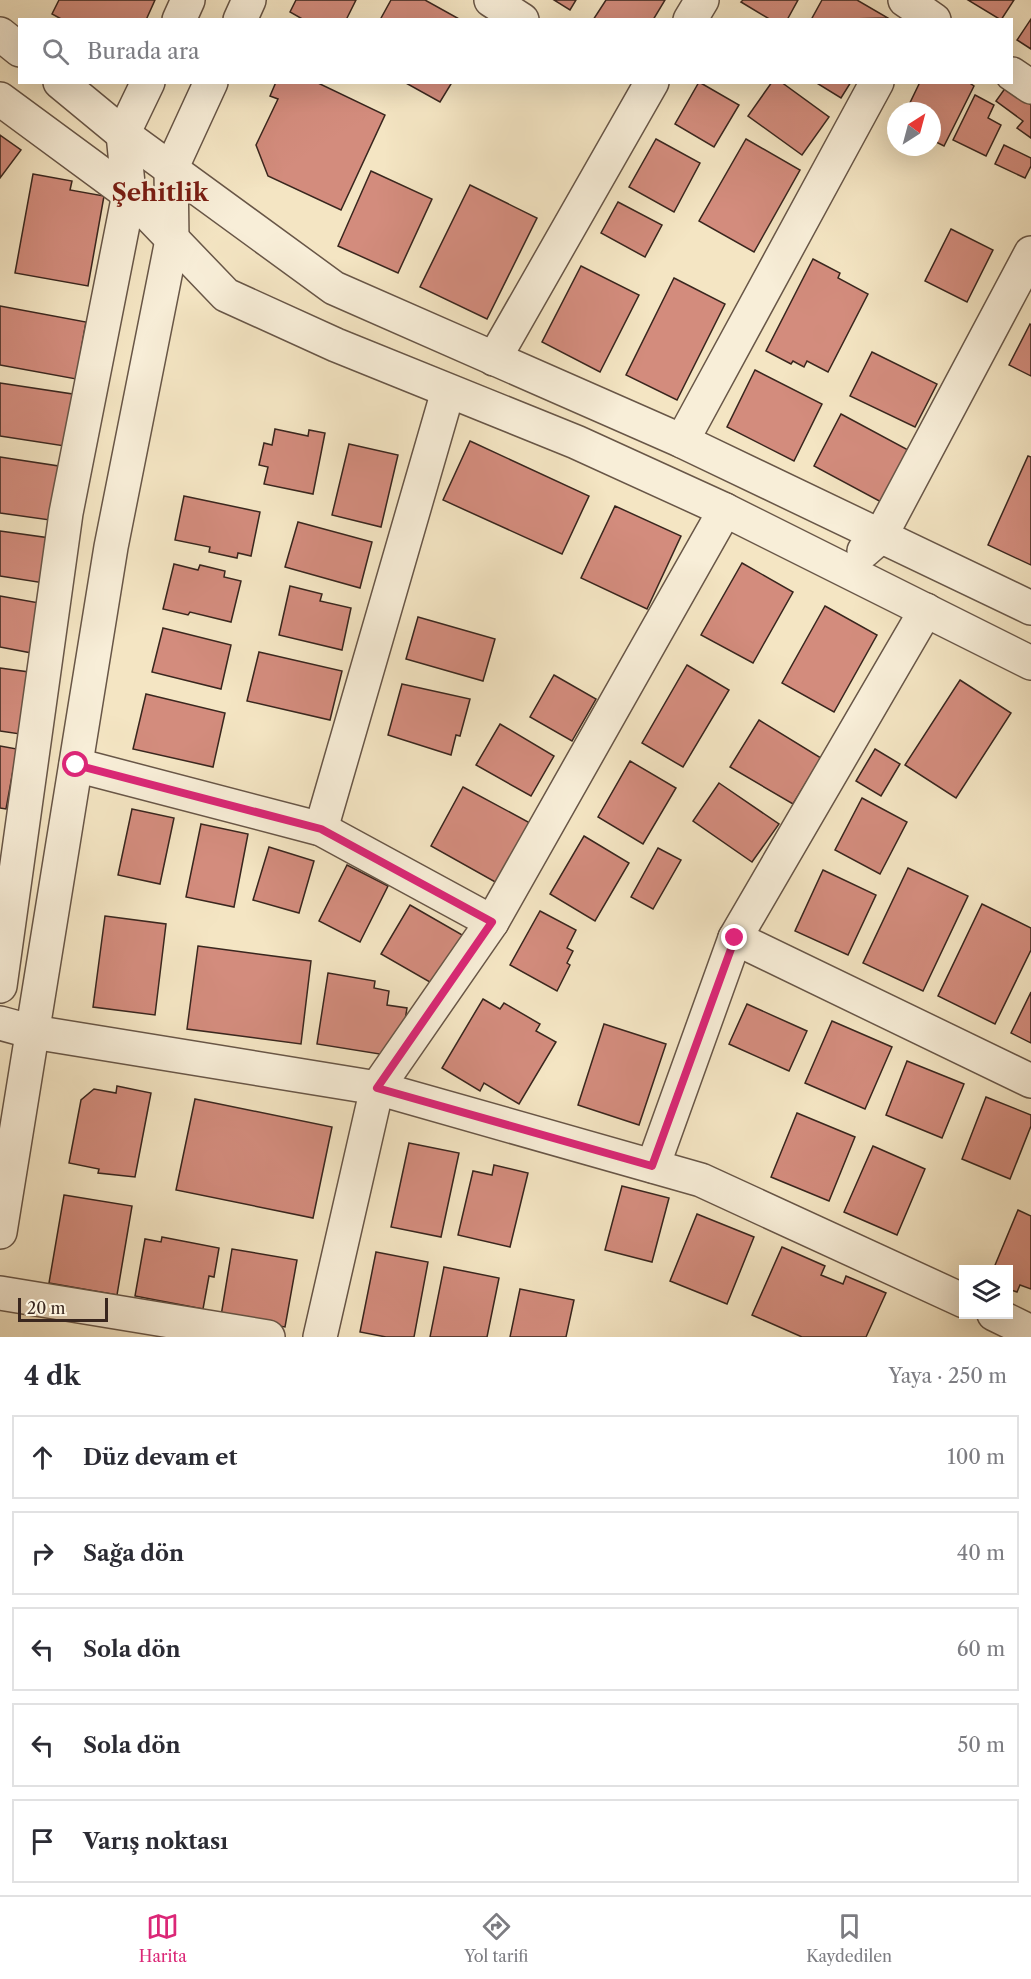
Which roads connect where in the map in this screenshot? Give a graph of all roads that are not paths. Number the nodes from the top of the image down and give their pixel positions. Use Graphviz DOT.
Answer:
graph roads {
  1 [pos="188,0"];
  2 [pos="249,0"];
  3 [pos="491,0"];
  4 [pos="702,0"];
  5 [pos="180,18"];
  6 [pos="241,18"];
  7 [pos="519,18"];
  8 [pos="691,18"];
  9 [pos="0,34"];
  10 [pos="18,48"];
  11 [pos="1013,75"];
  12 [pos="62,84"];
  13 [pos="147,84"];
  14 [pos="210,84"];
  15 [pos="876,84"];
  16 [pos="640,87"];
  17 [pos="1031,87"];
  18 [pos="0,99"];
  19 [pos="123,134"];
  20 [pos="171,169"];
  21 [pos="129,194"];
  22 [pos="172,240"];
  23 [pos="1026,271"];
  24 [pos="494,359"];
  25 [pos="448,391"];
  26 [pos="682,441"];
  27 [pos="725,510"];
  28 [pos="880,537"];
  29 [pos="843,569"];
  30 [pos="1031,608"];
  31 [pos="926,610"];
  32 [pos="1031,663"];
  33 [pos="76,765"];
  34 [pos="321,829"];
  35 [pos="492,922"];
  36 [pos="735,938"];
  37 [pos="0,986"];
  38 [pos="0,1023"];
  39 [pos="33,1032"];
  40 [pos="1031,1081"];
  41 [pos="377,1088"];
  42 [pos="652,1166"];
  43 [pos="0,1233"];
  44 [pos="0,1293"];
  45 [pos="959,1299"];
  46 [pos="1004,1319"];
  47 [pos="1031,1332"];
  48 [pos="268,1337"];
  49 [pos="320,1337"];
  1 -- 5 [label="street"];
  2 -- 6 [label="street"];
  3 -- 7 [label="street"];
  4 -- 8 [label="street"];
  9 -- 10 [label="street"];
  11 -- 17 [label="street"];
  12 -- 19 [label="street"];
  13 -- 19 [label="street"];
  14 -- 20 [label="street"];
  15 -- 26 [label="street"];
  16 -- 24 [label="street"];
  18 -- 21 [label="street"];
  19 -- 20 [label="street"];
  19 -- 21 [label="street"];
  20 -- 22 [label="street"];
  20 -- 24 [label="street"];
  21 -- 22 [label="street"];
  21 -- 37 [label="street"];
  22 -- 25 [label="street"];
  22 -- 33 [label="street"];
  23 -- 28 [label="street"];
  24 -- 26 [label="street"];
  25 -- 27 [label="street"];
  25 -- 34 [label="street"];
  26 -- 28 [label="street"];
  27 -- 29 [label="street"];
  27 -- 35 [label="street"];
  28 -- 29 [label="street"];
  28 -- 30 [label="street"];
  29 -- 31 [label="street"];
  31 -- 32 [label="street"];
  31 -- 36 [label="street"];
  33 -- 34 [label="street"];
  33 -- 39 [label="street"];
  34 -- 35 [label="street"];
  35 -- 41 [label="street"];
  36 -- 40 [label="street"];
  36 -- 42 [label="street"];
  38 -- 39 [label="street"];
  39 -- 41 [label="street"];
  39 -- 43 [label="street"];
  41 -- 42 [label="street"];
  41 -- 49 [label="street"];
  42 -- 45 [label="street"];
  44 -- 48 [label="street"];
  46 -- 47 [label="street"];
}
